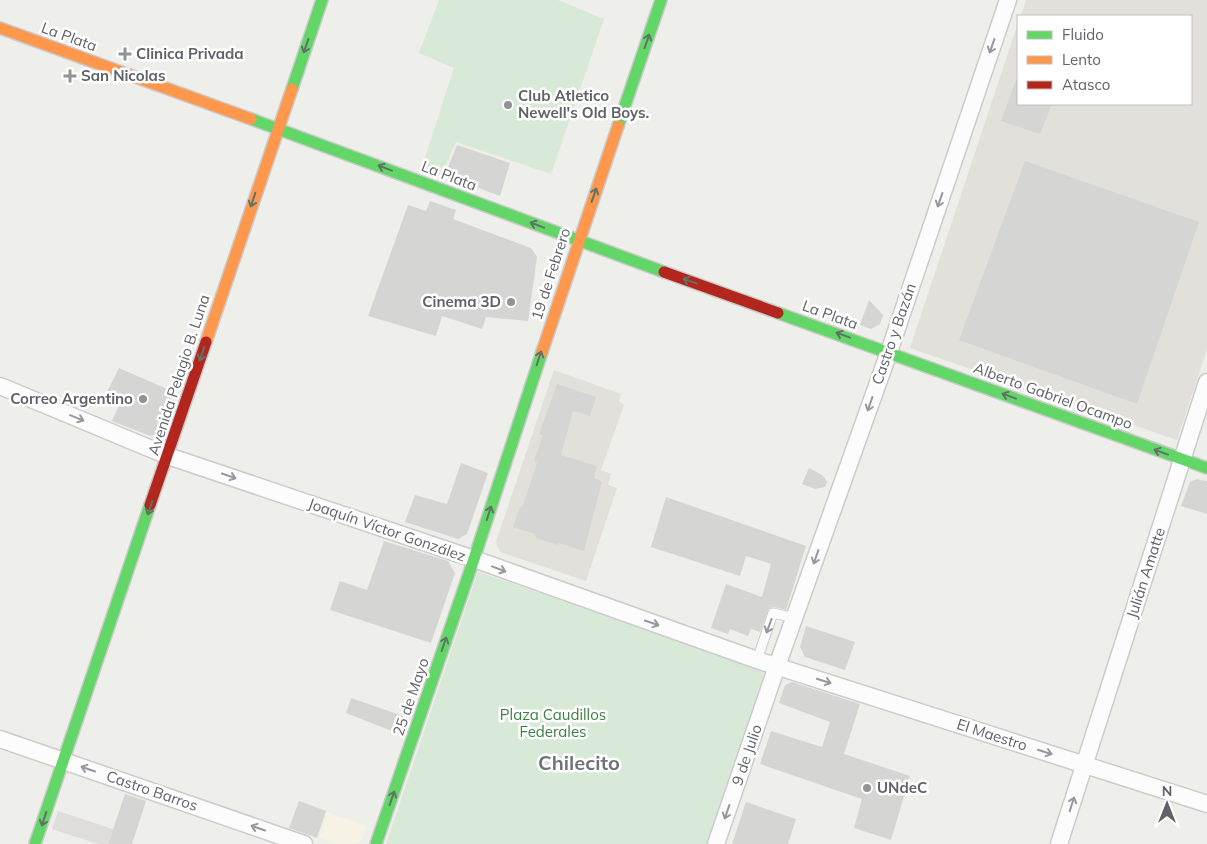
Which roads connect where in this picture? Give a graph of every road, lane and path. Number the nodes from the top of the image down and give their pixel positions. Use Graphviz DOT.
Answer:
graph roads {
  1 [pos="322,0"];
  2 [pos="662,0"];
  3 [pos="1008,0"];
  4 [pos="0,28"];
  5 [pos="277,128"];
  6 [pos="578,241"];
  7 [pos="888,352"];
  8 [pos="1207,382"];
  9 [pos="0,386"];
  10 [pos="168,456"];
  11 [pos="1182,459"];
  12 [pos="1207,468"];
  13 [pos="474,559"];
  14 [pos="795,618"];
  15 [pos="757,660"];
  16 [pos="777,666"];
  17 [pos="0,739"];
  18 [pos="63,760"];
  19 [pos="1085,764"];
  20 [pos="1207,804"];
  21 [pos="35,844"];
  22 [pos="304,844"];
  23 [pos="376,844"];
  24 [pos="716,844"];
  25 [pos="1059,844"];
  1 -- 5 [label="main road, Avenida Pelagio B. Luna, one-way"];
  6 -- 2 [label="main road, 19 de Febrero, one-way"];
  3 -- 7 [label="street, Castro y Bazán, one-way"];
  4 -- 5 [label="main road, La Plata"];
  6 -- 5 [label="main road, La Plata, one-way"];
  5 -- 10 [label="main road, Avenida Pelagio B. Luna, one-way"];
  7 -- 6 [label="main road, La Plata, one-way"];
  13 -- 6 [label="main road, 19 de Febrero, one-way"];
  11 -- 7 [label="main road, Alberto Gabriel Ocampo, one-way"];
  7 -- 14 [label="street, Castro y Bazán, one-way"];
  8 -- 11 [label="street, Julián Amatte"];
  9 -- 10 [label="street, Joaquín Víctor González, one-way"];
  10 -- 13 [label="street, Joaquín Víctor González, one-way"];
  10 -- 18 [label="main road, Avenida Pelagio B. Luna, one-way"];
  11 -- 12 [label="main road, Alberto Gabriel Ocampo"];
  11 -- 19 [label="street, Julián Amatte"];
  13 -- 15 [label="street, Joaquín Víctor González, one-way"];
  23 -- 13 [label="main road, 25 de Mayo, one-way"];
  14 -- 15 [label="lane, one-way"];
  14 -- 16 [label="street, Castro y Bazán"];
  15 -- 16 [label="street, Joaquín Víctor González"];
  16 -- 19 [label="street, El Maestro, one-way"];
  16 -- 24 [label="street, 9 de Julio, one-way"];
  17 -- 18 [label="street, Castro Barros"];
  18 -- 21 [label="main road, Avenida Pelagio B. Luna, one-way"];
  22 -- 18 [label="street, Castro Barros, one-way"];
  19 -- 20 [label="street, El Maestro"];
  25 -- 19 [label="street, Julián Amatte, one-way"];
}
